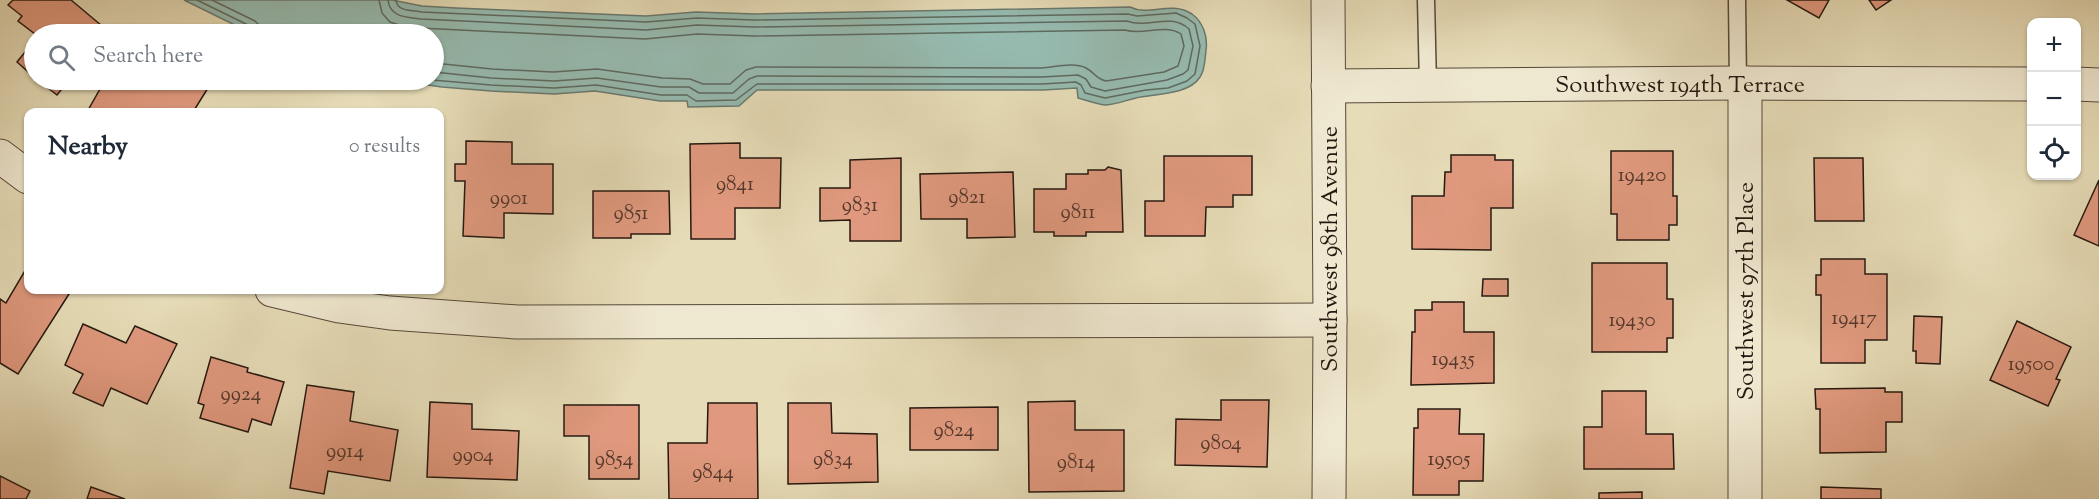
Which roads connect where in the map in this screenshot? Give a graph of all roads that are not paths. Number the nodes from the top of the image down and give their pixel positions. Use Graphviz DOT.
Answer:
graph roads {
  1 [pos="1328,0"];
  2 [pos="1426,0"];
  3 [pos="1737,0"];
  4 [pos="1742,83"];
  5 [pos="2027,84"];
  6 [pos="2081,84"];
  7 [pos="2099,85"];
  8 [pos="1328,86"];
  9 [pos="1428,86"];
  10 [pos="0,156"];
  11 [pos="24,174"];
  12 [pos="289,294"];
  13 [pos="1330,320"];
  14 [pos="1329,499"];
  15 [pos="1745,499"];
  1 -- 8 [label="street, Southwest 98th Avenue"];
  2 -- 9 [label="lane"];
  3 -- 4 [label="lane"];
  4 -- 5 [label="street, Southwest 194th Terrace"];
  4 -- 9 [label="street, Southwest 194th Terrace"];
  4 -- 15 [label="street, Southwest 97th Place"];
  6 -- 7 [label="street"];
  8 -- 9 [label="street, Southwest 194th Terrace"];
  8 -- 13 [label="street, Southwest 98th Avenue"];
  10 -- 11 [label="street"];
  12 -- 13 [label="street"];
  13 -- 14 [label="street, Southwest 98th Avenue"];
}
